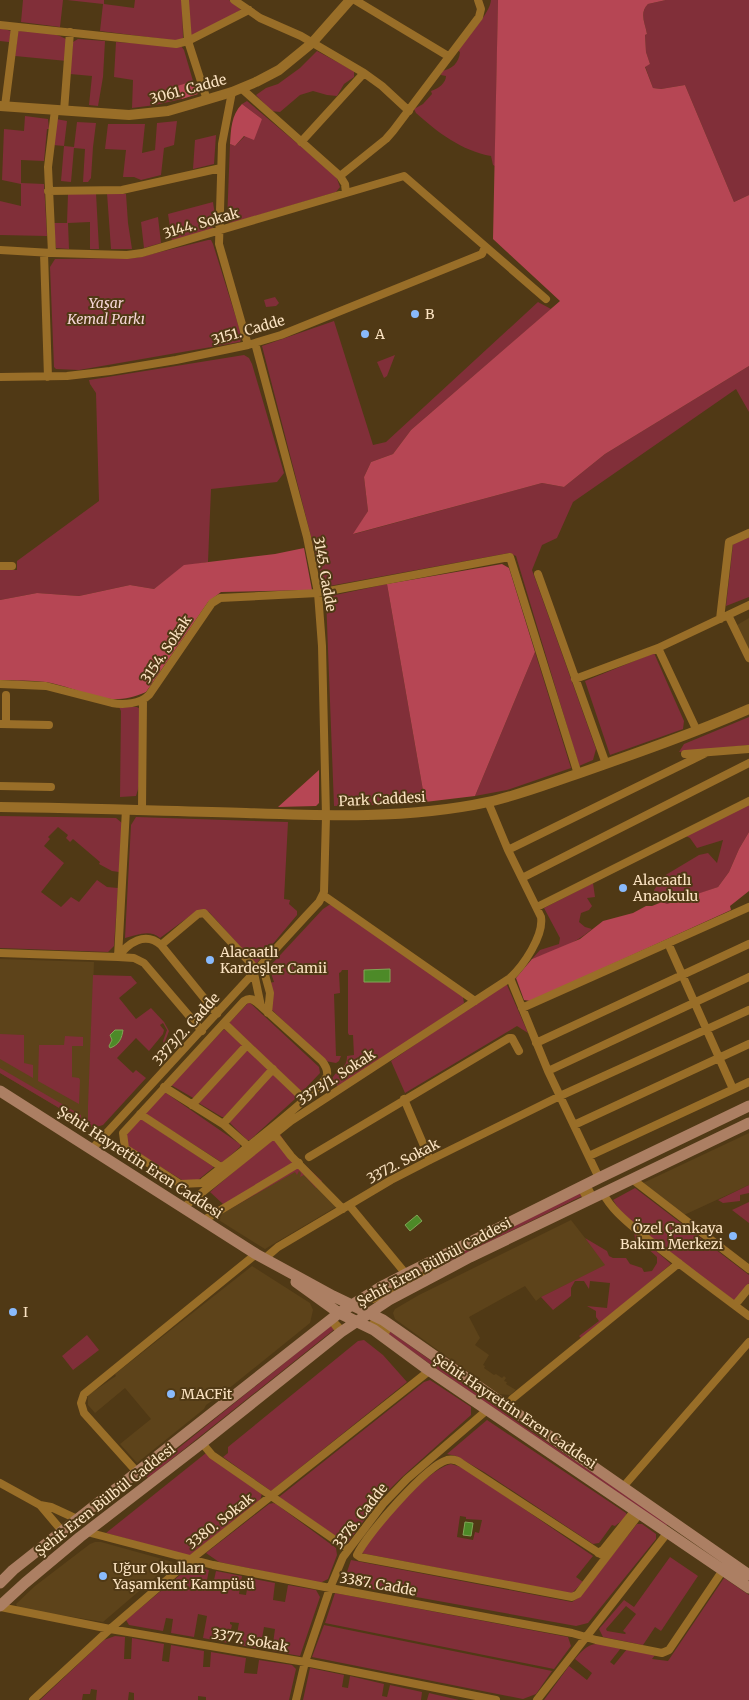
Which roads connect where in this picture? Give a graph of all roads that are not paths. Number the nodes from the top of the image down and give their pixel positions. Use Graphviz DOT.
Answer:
graph roads {
  1 [pos="186,0"];
  2 [pos="234,0"];
  3 [pos="350,0"];
  4 [pos="355,0"];
  5 [pos="479,2"];
  6 [pos="249,10"];
  7 [pos="0,25"];
  8 [pos="15,26"];
  9 [pos="70,32"];
  10 [pos="188,41"];
  11 [pos="312,43"];
  12 [pos="448,56"];
  13 [pos="364,73"];
  14 [pos="237,90"];
  15 [pos="207,100"];
  16 [pos="3,106"];
  17 [pos="59,110"];
  18 [pos="409,111"];
  19 [pos="301,142"];
  20 [pos="221,168"];
  21 [pos="340,176"];
  22 [pos="48,191"];
  23 [pos="346,193"];
  24 [pos="219,232"];
  25 [pos="485,247"];
  26 [pos="0,250"];
  27 [pos="48,253"];
  28 [pos="546,299"];
  29 [pos="252,344"];
  30 [pos="48,377"];
  31 [pos="0,378"];
  32 [pos="749,533"];
  33 [pos="0,566"];
  34 [pos="12,566"];
  35 [pos="538,574"];
  36 [pos="318,593"];
  37 [pos="749,604"];
  38 [pos="724,617"];
  39 [pos="658,648"];
  40 [pos="749,658"];
  41 [pos="576,679"];
  42 [pos="0,684"];
  43 [pos="6,695"];
  44 [pos="143,700"];
  45 [pos="749,709"];
  46 [pos="3,724"];
  47 [pos="49,724"];
  48 [pos="697,731"];
  49 [pos="749,749"];
  50 [pos="706,753"];
  51 [pos="685,754"];
  52 [pos="606,764"];
  53 [pos="749,764"];
  54 [pos="578,774"];
  55 [pos="0,786"];
  56 [pos="51,787"];
  57 [pos="749,800"];
  58 [pos="488,802"];
  59 [pos="0,807"];
  60 [pos="126,809"];
  61 [pos="142,809"];
  62 [pos="326,816"];
  63 [pos="508,850"];
  64 [pos="522,878"];
  65 [pos="323,895"];
  66 [pos="537,906"];
  67 [pos="749,907"];
  68 [pos="668,942"];
  69 [pos="161,944"];
  70 [pos="749,944"];
  71 [pos="0,953"];
  72 [pos="118,957"];
  73 [pos="258,969"];
  74 [pos="682,975"];
  75 [pos="749,977"];
  76 [pos="510,978"];
  77 [pos="475,1001"];
  78 [pos="694,1002"];
  79 [pos="261,1006"];
  80 [pos="522,1008"];
  81 [pos="749,1010"];
  82 [pos="268,1013"];
  83 [pos="217,1014"];
  84 [pos="224,1023"];
  85 [pos="706,1030"];
  86 [pos="202,1031"];
  87 [pos="536,1043"];
  88 [pos="749,1044"];
  89 [pos="247,1045"];
  90 [pos="519,1052"];
  91 [pos="719,1057"];
  92 [pos="273,1069"];
  93 [pos="548,1071"];
  94 [pos="749,1082"];
  95 [pos="164,1087"];
  96 [pos="734,1089"];
  97 [pos="0,1090"];
  98 [pos="560,1096"];
  99 [pos="404,1099"];
  100 [pos="305,1100"];
  101 [pos="192,1105"];
  102 [pos="749,1106"];
  103 [pos="140,1114"];
  104 [pos="749,1123"];
  105 [pos="223,1124"];
  106 [pos="574,1126"];
  107 [pos="274,1134"];
  108 [pos="248,1146"];
  109 [pos="92,1149"];
  110 [pos="589,1156"];
  111 [pos="309,1157"];
  112 [pos="430,1160"];
  113 [pos="299,1162"];
  114 [pos="221,1167"];
  115 [pos="599,1178"];
  116 [pos="632,1179"];
  117 [pos="608,1190"];
  118 [pos="184,1207"];
  119 [pos="346,1207"];
  120 [pos="204,1220"];
  121 [pos="260,1256"];
  122 [pos="679,1263"];
  123 [pos="749,1269"];
  124 [pos="406,1274"];
  125 [pos="749,1288"];
  126 [pos="385,1293"];
  127 [pos="352,1305"];
  128 [pos="735,1305"];
  129 [pos="369,1314"];
  130 [pos="749,1316"];
  131 [pos="337,1317"];
  132 [pos="357,1321"];
  133 [pos="749,1342"];
  134 [pos="429,1370"];
  135 [pos="507,1407"];
  136 [pos="487,1410"];
  137 [pos="202,1443"];
  138 [pos="135,1474"];
  139 [pos="0,1483"];
  140 [pos="623,1487"];
  141 [pos="143,1489"];
  142 [pos="272,1497"];
  143 [pos="40,1506"];
  144 [pos="638,1511"];
  145 [pos="70,1525"];
  146 [pos="671,1528"];
  147 [pos="84,1535"];
  148 [pos="348,1549"];
  149 [pos="602,1555"];
  150 [pos="190,1560"];
  151 [pos="723,1570"];
  152 [pos="749,1575"];
  153 [pos="0,1583"];
  154 [pos="330,1588"];
  155 [pos="749,1588"];
  156 [pos="0,1607"];
  157 [pos="110,1629"];
  158 [pos="585,1637"];
  159 [pos="305,1662"];
  160 [pos="32,1700"];
  161 [pos="296,1700"];
  162 [pos="496,1700"];
  163 [pos="537,1700"];
  1 -- 10 [label="street"];
  2 -- 6 [label="street"];
  3 -- 11 [label="street, 3061. Cadde"];
  4 -- 12 [label="street"];
  5 -- 12 [label="street"];
  6 -- 10 [label="street"];
  6 -- 11 [label="street"];
  7 -- 8 [label="street"];
  8 -- 9 [label="street"];
  8 -- 16 [label="street"];
  9 -- 10 [label="street"];
  9 -- 17 [label="street"];
  10 -- 15 [label="street"];
  11 -- 13 [label="street"];
  11 -- 14 [label="street, 3061. Cadde"];
  12 -- 18 [label="street"];
  13 -- 18 [label="street"];
  13 -- 19 [label="street"];
  14 -- 15 [label="street, 3061. Cadde"];
  14 -- 19 [label="street"];
  14 -- 20 [label="street, 3145. Cadde"];
  15 -- 17 [label="street, 3061. Cadde"];
  16 -- 17 [label="street, 3061. Cadde"];
  17 -- 22 [label="street"];
  18 -- 21 [label="street"];
  19 -- 21 [label="street"];
  20 -- 22 [label="street"];
  20 -- 24 [label="street, 3145. Cadde"];
  21 -- 23 [label="street"];
  22 -- 27 [label="street"];
  23 -- 24 [label="street, 3144. Sokak"];
  23 -- 25 [label="street, 3144. Sokak"];
  24 -- 27 [label="street, 3144. Sokak"];
  24 -- 29 [label="street, 3145. Cadde"];
  25 -- 28 [label="street"];
  25 -- 29 [label="street, 3151. Cadde"];
  26 -- 27 [label="street, 3144. Sokak"];
  27 -- 30 [label="street"];
  29 -- 30 [label="street, 3151. Cadde"];
  29 -- 36 [label="street, 3145. Cadde"];
  30 -- 31 [label="street, 3151. Cadde"];
  32 -- 38 [label="street"];
  33 -- 34 [label="street"];
  35 -- 41 [label="street"];
  36 -- 44 [label="street, 3154. Sokak"];
  36 -- 54 [label="street, 3154. Sokak"];
  36 -- 62 [label="street, 3145. Cadde"];
  37 -- 38 [label="street"];
  38 -- 39 [label="street"];
  38 -- 40 [label="street"];
  39 -- 41 [label="street"];
  39 -- 48 [label="street"];
  41 -- 52 [label="street"];
  42 -- 44 [label="street, 3154. Sokak"];
  43 -- 46 [label="street"];
  44 -- 61 [label="street"];
  45 -- 48 [label="street, Park Caddesi"];
  46 -- 47 [label="street"];
  48 -- 52 [label="street, Park Caddesi"];
  49 -- 50 [label="street"];
  50 -- 51 [label="street"];
  50 -- 63 [label="street"];
  52 -- 54 [label="street, Park Caddesi"];
  53 -- 64 [label="street"];
  54 -- 58 [label="street, Park Caddesi"];
  55 -- 56 [label="street"];
  57 -- 66 [label="street"];
  58 -- 62 [label="street, Park Caddesi"];
  58 -- 63 [label="street, 3373/1. Sokak"];
  59 -- 60 [label="street, Park Caddesi"];
  60 -- 61 [label="street, Park Caddesi"];
  60 -- 72 [label="street"];
  61 -- 62 [label="street, Park Caddesi"];
  62 -- 65 [label="street"];
  63 -- 64 [label="street, 3373/1. Sokak"];
  64 -- 66 [label="street, 3373/1. Sokak"];
  65 -- 73 [label="street, 3373/2. Cadde"];
  65 -- 77 [label="street"];
  66 -- 76 [label="street, 3373/1. Sokak"];
  67 -- 68 [label="street"];
  68 -- 74 [label="street"];
  68 -- 80 [label="street"];
  69 -- 72 [label="street"];
  69 -- 73 [label="street"];
  69 -- 83 [label="street"];
  70 -- 74 [label="street"];
  71 -- 72 [label="street"];
  72 -- 86 [label="street"];
  73 -- 79 [label="street"];
  73 -- 82 [label="street"];
  73 -- 83 [label="street, 3373/2. Cadde"];
  74 -- 78 [label="street"];
  74 -- 87 [label="street"];
  75 -- 78 [label="street"];
  76 -- 77 [label="street, 3373/1. Sokak"];
  76 -- 80 [label="street"];
  77 -- 107 [label="street, 3373/1. Sokak"];
  78 -- 85 [label="street"];
  78 -- 93 [label="street"];
  79 -- 82 [label="street"];
  79 -- 84 [label="street"];
  80 -- 87 [label="street"];
  81 -- 85 [label="street, 3372. Sokak"];
  82 -- 100 [label="street"];
  83 -- 86 [label="street, 3373/2. Cadde"];
  84 -- 89 [label="street"];
  84 -- 95 [label="street"];
  85 -- 91 [label="street"];
  85 -- 98 [label="street, 3372. Sokak"];
  86 -- 109 [label="street, 3373/2. Cadde"];
  87 -- 93 [label="street"];
  88 -- 91 [label="street"];
  89 -- 92 [label="street"];
  89 -- 101 [label="street"];
  90 -- 99 [label="street"];
  91 -- 96 [label="street"];
  91 -- 106 [label="street"];
  92 -- 100 [label="street"];
  92 -- 105 [label="street"];
  93 -- 98 [label="street"];
  94 -- 96 [label="street"];
  95 -- 101 [label="street"];
  95 -- 103 [label="street"];
  96 -- 110 [label="street"];
  97 -- 109 [label="main road, Şehit Hayrettin Eren Caddesi"];
  98 -- 106 [label="street"];
  98 -- 112 [label="street, 3372. Sokak"];
  99 -- 111 [label="street"];
  99 -- 112 [label="street"];
  100 -- 108 [label="street"];
  101 -- 105 [label="street"];
  102 -- 115 [label="main road, Şehit Eren Bülbül Caddesi"];
  103 -- 114 [label="street"];
  103 -- 114 [label="street"];
  104 -- 116 [label="main road, Şehit Eren Bülbül Caddesi"];
  105 -- 108 [label="street"];
  106 -- 110 [label="street"];
  107 -- 113 [label="street"];
  107 -- 118 [label="street, 3373/1. Sokak"];
  108 -- 114 [label="street"];
  109 -- 118 [label="main road, Şehit Hayrettin Eren Caddesi"];
  110 -- 115 [label="street"];
  112 -- 119 [label="street, 3372. Sokak"];
  113 -- 119 [label="street"];
  113 -- 120 [label="street"];
  115 -- 117 [label="main road"];
  115 -- 124 [label="main road, Şehit Eren Bülbül Caddesi"];
  116 -- 117 [label="main road, Şehit Eren Bülbül Caddesi"];
  116 -- 123 [label="street"];
  117 -- 122 [label="street"];
  117 -- 129 [label="main road, Şehit Eren Bülbül Caddesi"];
  118 -- 120 [label="main road, Şehit Hayrettin Eren Caddesi"];
  119 -- 121 [label="street, 3372. Sokak"];
  119 -- 124 [label="street"];
  120 -- 121 [label="main road, Şehit Hayrettin Eren Caddesi"];
  121 -- 127 [label="main road, Şehit Hayrettin Eren Caddesi"];
  121 -- 131 [label="main road, Şehit Hayrettin Eren Caddesi"];
  121 -- 138 [label="street, 3372. Sokak"];
  122 -- 128 [label="street"];
  122 -- 135 [label="street"];
  124 -- 127 [label="main road, Şehit Eren Bülbül Caddesi"];
  125 -- 128 [label="street"];
  126 -- 126 [label="street"];
  127 -- 129 [label="main road, Şehit Hayrettin Eren Caddesi"];
  127 -- 131 [label="main road, Şehit Eren Bülbül Caddesi"];
  128 -- 130 [label="street"];
  129 -- 132 [label="main road, Şehit Eren Bülbül Caddesi"];
  129 -- 135 [label="main road, Şehit Hayrettin Eren Caddesi"];
  131 -- 132 [label="main road, Şehit Hayrettin Eren Caddesi"];
  131 -- 138 [label="main road, Şehit Eren Bülbül Caddesi"];
  132 -- 134 [label="main road, Şehit Hayrettin Eren Caddesi"];
  132 -- 137 [label="main road, Şehit Eren Bülbül Caddesi"];
  133 -- 140 [label="street"];
  134 -- 136 [label="main road, Şehit Hayrettin Eren Caddesi"];
  134 -- 142 [label="street, 3380. Sokak"];
  135 -- 140 [label="main road, Şehit Hayrettin Eren Caddesi"];
  136 -- 144 [label="main road, Şehit Hayrettin Eren Caddesi"];
  136 -- 148 [label="street, 3378. Cadde"];
  137 -- 141 [label="main road, Şehit Eren Bülbül Caddesi"];
  137 -- 142 [label="street"];
  138 -- 141 [label="main road"];
  138 -- 145 [label="main road, Şehit Eren Bülbül Caddesi"];
  139 -- 143 [label="street"];
  140 -- 146 [label="main road, Şehit Hayrettin Eren Caddesi"];
  141 -- 147 [label="main road, Şehit Eren Bülbül Caddesi"];
  142 -- 148 [label="street"];
  142 -- 150 [label="street, 3380. Sokak"];
  143 -- 145 [label="street"];
  143 -- 145 [label="street"];
  144 -- 146 [label="main road, Şehit Hayrettin Eren Caddesi"];
  144 -- 149 [label="street"];
  145 -- 147 [label="main road"];
  145 -- 153 [label="main road, Şehit Eren Bülbül Caddesi"];
  146 -- 151 [label="main road, Şehit Hayrettin Eren Caddesi"];
  146 -- 152 [label="main road, Şehit Hayrettin Eren Caddesi"];
  146 -- 158 [label="street"];
  147 -- 150 [label="street, 3387. Cadde"];
  147 -- 156 [label="main road, Şehit Eren Bülbül Caddesi"];
  148 -- 154 [label="street, 3378. Cadde"];
  149 -- 149 [label="street"];
  150 -- 154 [label="street, 3387. Cadde"];
  150 -- 157 [label="street, 3380. Sokak"];
  151 -- 155 [label="main road, Şehit Hayrettin Eren Caddesi"];
  151 -- 158 [label="street, 3387. Cadde"];
  154 -- 158 [label="street, 3387. Cadde"];
  154 -- 159 [label="street, 3378. Cadde"];
  156 -- 157 [label="street, 3377. Sokak"];
  157 -- 159 [label="street, 3377. Sokak"];
  157 -- 160 [label="street, 3380. Sokak"];
  158 -- 163 [label="street"];
  159 -- 161 [label="street, 3378. Cadde"];
  159 -- 162 [label="street, 3377. Sokak"];
}
